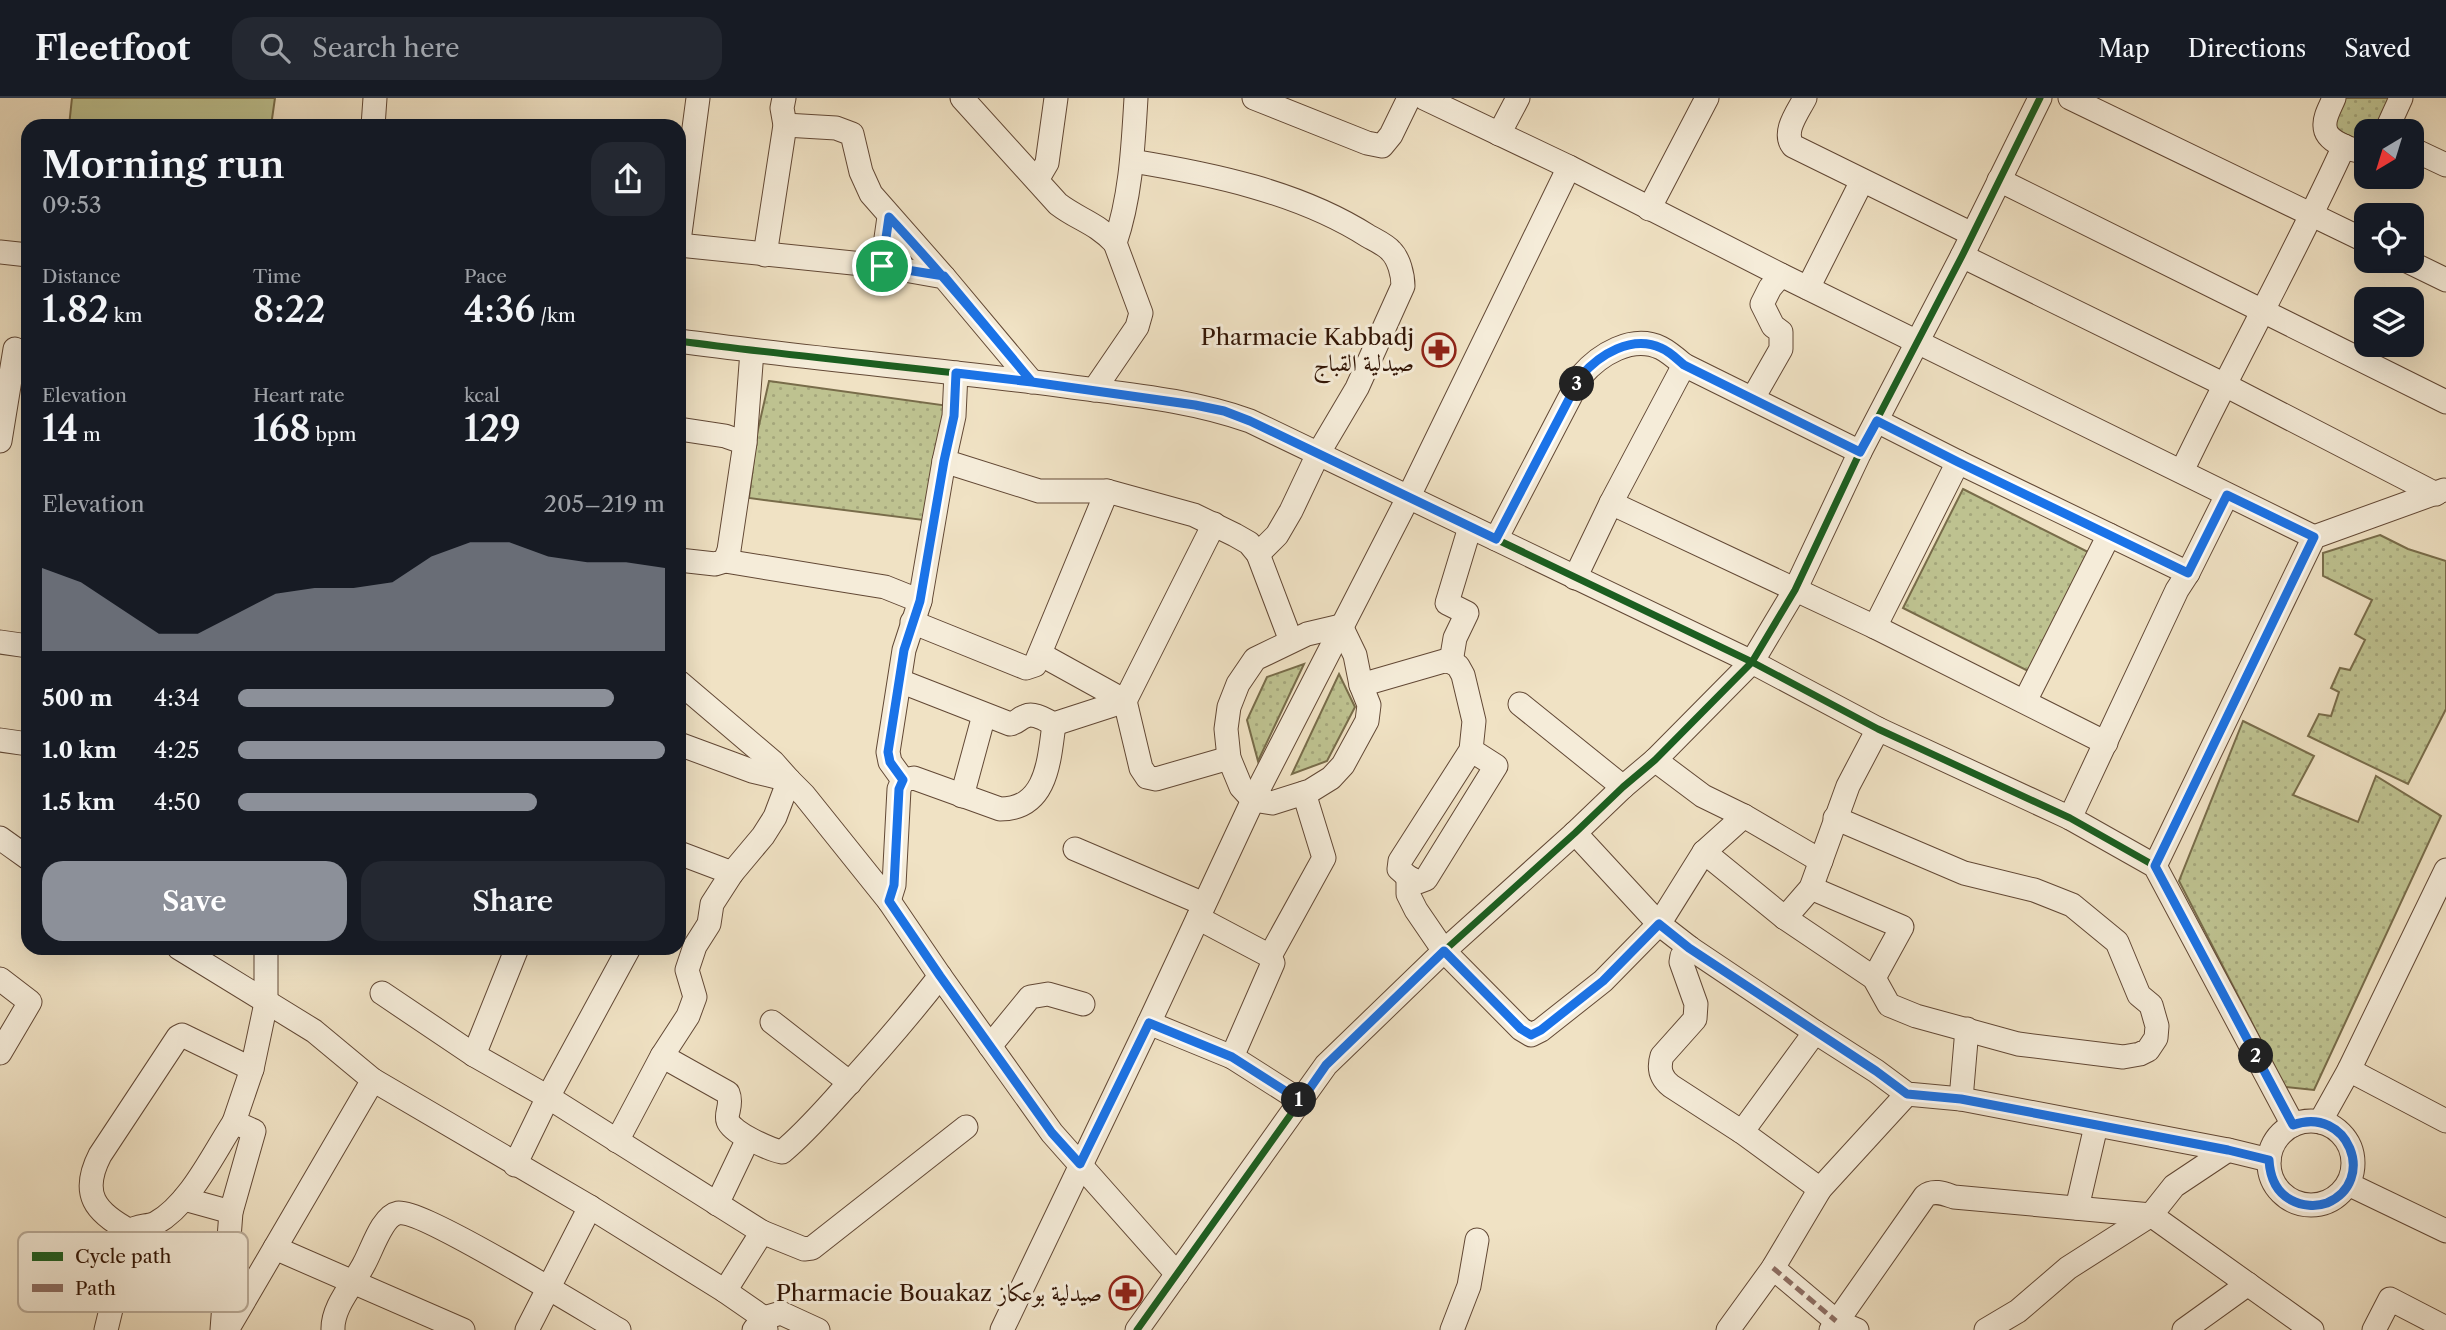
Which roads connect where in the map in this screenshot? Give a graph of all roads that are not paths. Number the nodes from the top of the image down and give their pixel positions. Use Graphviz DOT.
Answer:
graph roads {
  1 [pos="375,98"];
  2 [pos="698,98"];
  3 [pos="784,98"];
  4 [pos="962,98"];
  5 [pos="1056,98"];
  6 [pos="1136,98"];
  7 [pos="1255,98"];
  8 [pos="1409,98"];
  9 [pos="1424,98"];
  10 [pos="1518,98"];
  11 [pos="1707,98"];
  12 [pos="1805,98"];
  13 [pos="2040,98"];
  14 [pos="2070,98"];
  15 [pos="2401,98"];
  16 [pos="2327,100"];
  17 [pos="374,119"];
  18 [pos="2391,119"];
  19 [pos="785,125"];
  20 [pos="1499,134"];
  21 [pos="2344,146"];
  22 [pos="2354,149"];
  23 [pos="2424,155"];
  24 [pos="1132,161"];
  25 [pos="2446,165"];
  26 [pos="1569,167"];
  27 [pos="1037,180"];
  28 [pos="1999,180"];
  29 [pos="1862,181"];
  30 [pos="686,190"];
  31 [pos="1649,209"];
  32 [pos="2312,216"];
  33 [pos="889,217"];
  34 [pos="1972,234"];
  35 [pos="2354,235"];
  36 [pos="1115,243"];
  37 [pos="686,244"];
  38 [pos="0,252"];
  39 [pos="21,254"];
  40 [pos="765,255"];
  41 [pos="1962,256"];
  42 [pos="882,266"];
  43 [pos="2424,269"];
  44 [pos="1781,275"];
  45 [pos="944,276"];
  46 [pos="2446,279"];
  47 [pos="1808,288"];
  48 [pos="2262,312"];
  49 [pos="686,342"];
  50 [pos="1917,342"];
  51 [pos="14,349"];
  52 [pos="752,351"];
  53 [pos="1684,365"];
  54 [pos="956,373"];
  55 [pos="1032,382"];
  56 [pos="2223,384"];
  57 [pos="1094,390"];
  58 [pos="1754,398"];
  59 [pos="2446,402"];
  60 [pos="1877,421"];
  61 [pos="686,430"];
  62 [pos="0,441"];
  63 [pos="745,443"];
  64 [pos="1860,452"];
  65 [pos="1318,454"];
  66 [pos="944,461"];
  67 [pos="1958,462"];
  68 [pos="2182,471"];
  69 [pos="1107,491"];
  70 [pos="2441,492"];
  71 [pos="2227,495"];
  72 [pos="1408,498"];
  73 [pos="1611,503"];
  74 [pos="1214,524"];
  75 [pos="1470,527"];
  76 [pos="2109,536"];
  77 [pos="2314,537"];
  78 [pos="1496,539"];
  79 [pos="1258,554"];
  80 [pos="686,561"];
  81 [pos="725,561"];
  82 [pos="2188,573"];
  83 [pos="1575,578"];
  84 [pos="1795,590"];
  85 [pos="916,611"];
  86 [pos="1341,626"];
  87 [pos="1874,627"];
  88 [pos="1291,641"];
  89 [pos="0,642"];
  90 [pos="21,645"];
  91 [pos="1040,654"];
  92 [pos="1451,662"];
  93 [pos="1752,662"];
  94 [pos="900,681"];
  95 [pos="1361,685"];
  96 [pos="686,688"];
  97 [pos="1125,701"];
  98 [pos="2025,701"];
  99 [pos="1520,704"];
  100 [pos="984,715"];
  101 [pos="1054,724"];
  102 [pos="1878,729"];
  103 [pos="0,740"];
  104 [pos="21,743"];
  105 [pos="2106,743"];
  106 [pos="686,747"];
  107 [pos="1471,750"];
  108 [pos="1229,758"];
  109 [pos="1655,760"];
  110 [pos="789,780"];
  111 [pos="903,780"];
  112 [pos="1623,787"];
  113 [pos="1304,793"];
  114 [pos="962,796"];
  115 [pos="1253,800"];
  116 [pos="1744,816"];
  117 [pos="1835,818"];
  118 [pos="2070,818"];
  119 [pos="1575,832"];
  120 [pos="0,838"];
  121 [pos="1074,849"];
  122 [pos="21,850"];
  123 [pos="1704,852"];
  124 [pos="686,856"];
  125 [pos="1821,861"];
  126 [pos="2155,866"];
  127 [pos="2446,870"];
  128 [pos="732,873"];
  129 [pos="1408,877"];
  130 [pos="1811,888"];
  131 [pos="889,901"];
  132 [pos="2437,908"];
  133 [pos="1201,911"];
  134 [pos="1785,918"];
  135 [pos="1659,924"];
  136 [pos="1689,948"];
  137 [pos="1444,951"];
  138 [pos="190,955"];
  139 [pos="266,955"];
  140 [pos="514,955"];
  141 [pos="625,955"];
  142 [pos="1270,956"];
  143 [pos="940,976"];
  144 [pos="1874,978"];
  145 [pos="0,979"];
  146 [pos="382,993"];
  147 [pos="266,1003"];
  148 [pos="1083,1004"];
  149 [pos="772,1022"];
  150 [pos="1149,1023"];
  151 [pos="1967,1029"];
  152 [pos="1815,1032"];
  153 [pos="990,1046"];
  154 [pos="0,1053"];
  155 [pos="474,1055"];
  156 [pos="662,1056"];
  157 [pos="1232,1057"];
  158 [pos="252,1069"];
  159 [pos="2349,1070"];
  160 [pos="373,1080"];
  161 [pos="850,1083"];
  162 [pos="1907,1094"];
  163 [pos="548,1097"];
  164 [pos="1961,1099"];
  165 [pos="1301,1101"];
  166 [pos="2446,1121"];
  167 [pos="234,1122"];
  168 [pos="2320,1122"];
  169 [pos="2293,1125"];
  170 [pos="2095,1126"];
  171 [pos="966,1127"];
  172 [pos="1742,1132"];
  173 [pos="748,1139"];
  174 [pos="617,1141"];
  175 [pos="2228,1150"];
  176 [pos="2269,1160"];
  177 [pos="1080,1164"];
  178 [pos="515,1165"];
  179 [pos="2348,1184"];
  180 [pos="1821,1189"];
  181 [pos="184,1199"];
  182 [pos="717,1204"];
  183 [pos="590,1207"];
  184 [pos="2077,1208"];
  185 [pos="231,1212"];
  186 [pos="2151,1215"];
  187 [pos="130,1231"];
  188 [pos="2446,1231"];
  189 [pos="230,1232"];
  190 [pos="762,1232"];
  191 [pos="1477,1240"];
  192 [pos="275,1248"];
  193 [pos="1773,1268"];
  194 [pos="1177,1274"];
  195 [pos="355,1283"];
  196 [pos="2248,1284"];
  197 [pos="549,1288"];
  198 [pos="248,1291"];
  199 [pos="725,1291"];
  200 [pos="110,1312"];
  201 [pos="225,1312"];
  202 [pos="235,1312"];
  203 [pos="2286,1323"];
  204 [pos="761,1326"];
  205 [pos="1841,1327"];
  206 [pos="2446,1328"];
  207 [pos="106,1330"];
  208 [pos="224,1330"];
  209 [pos="333,1330"];
  210 [pos="463,1330"];
  211 [pos="527,1330"];
  212 [pos="619,1330"];
  213 [pos="818,1330"];
  214 [pos="1003,1330"];
  215 [pos="1137,1330"];
  216 [pos="1452,1330"];
  217 [pos="1728,1330"];
  218 [pos="1986,1330"];
  219 [pos="2184,1330"];
  220 [pos="2312,1330"];
  221 [pos="2374,1330"];
  1 -- 17 [label="street"];
  2 -- 30 [label="street"];
  3 -- 19 [label="street"];
  4 -- 27 [label="street"];
  5 -- 27 [label="street"];
  6 -- 24 [label="street"];
  7 -- 8 [label="street"];
  9 -- 20 [label="street"];
  10 -- 20 [label="street"];
  11 -- 31 [label="street"];
  12 -- 29 [label="street"];
  13 -- 28 [label="street"];
  14 -- 32 [label="street"];
  15 -- 18 [label="street"];
  16 -- 21 [label="street"];
  19 -- 33 [label="street"];
  19 -- 40 [label="street"];
  20 -- 26 [label="street"];
  21 -- 22 [label="street"];
  21 -- 32 [label="street"];
  23 -- 25 [label="street"];
  24 -- 36 [label="street"];
  24 -- 65 [label="street"];
  26 -- 31 [label="street"];
  26 -- 72 [label="street"];
  27 -- 36 [label="street"];
  28 -- 34 [label="street"];
  28 -- 48 [label="street"];
  29 -- 34 [label="street"];
  29 -- 47 [label="street"];
  31 -- 44 [label="street"];
  32 -- 35 [label="street"];
  32 -- 48 [label="street"];
  33 -- 42 [label="street"];
  33 -- 45 [label="street"];
  34 -- 41 [label="street"];
  36 -- 57 [label="street"];
  37 -- 40 [label="street"];
  38 -- 39 [label="street"];
  40 -- 42 [label="street"];
  41 -- 50 [label="street"];
  41 -- 56 [label="street"];
  42 -- 45 [label="street"];
  43 -- 46 [label="street"];
  44 -- 47 [label="street"];
  44 -- 58 [label="street"];
  45 -- 55 [label="street"];
  47 -- 50 [label="street"];
  48 -- 56 [label="street"];
  48 -- 59 [label="street"];
  49 -- 52 [label="street"];
  50 -- 60 [label="street"];
  50 -- 68 [label="street"];
  51 -- 62 [label="street"];
  52 -- 54 [label="street"];
  52 -- 63 [label="street"];
  53 -- 58 [label="street"];
  53 -- 73 [label="street"];
  53 -- 78 [label="street"];
  54 -- 55 [label="street"];
  54 -- 66 [label="street"];
  55 -- 57 [label="street"];
  56 -- 68 [label="street"];
  56 -- 70 [label="street"];
  57 -- 65 [label="street"];
  58 -- 64 [label="street"];
  60 -- 64 [label="street"];
  60 -- 67 [label="street"];
  61 -- 63 [label="street"];
  63 -- 81 [label="street"];
  64 -- 84 [label="street"];
  65 -- 72 [label="street"];
  65 -- 79 [label="street"];
  66 -- 69 [label="street"];
  66 -- 85 [label="street"];
  67 -- 76 [label="street"];
  67 -- 87 [label="street"];
  68 -- 71 [label="street"];
  69 -- 74 [label="street"];
  69 -- 91 [label="street"];
  70 -- 77 [label="street"];
  71 -- 77 [label="street"];
  71 -- 82 [label="street"];
  72 -- 75 [label="street"];
  72 -- 86 [label="street"];
  73 -- 83 [label="street"];
  73 -- 84 [label="street"];
  74 -- 79 [label="street"];
  74 -- 97 [label="street"];
  75 -- 78 [label="street"];
  75 -- 92 [label="street"];
  76 -- 82 [label="street"];
  76 -- 98 [label="street"];
  77 -- 126 [label="street"];
  78 -- 83 [label="street"];
  79 -- 88 [label="street"];
  80 -- 81 [label="street"];
  81 -- 85 [label="street"];
  82 -- 105 [label="street"];
  83 -- 93 [label="street"];
  84 -- 87 [label="street"];
  84 -- 93 [label="street"];
  85 -- 91 [label="street"];
  85 -- 94 [label="street"];
  86 -- 88 [label="street"];
  86 -- 95 [label="street"];
  86 -- 115 [label="street"];
  87 -- 98 [label="street"];
  88 -- 108 [label="street"];
  89 -- 90 [label="street"];
  91 -- 97 [label="street"];
  92 -- 95 [label="street"];
  92 -- 107 [label="street"];
  93 -- 102 [label="street"];
  93 -- 109 [label="street"];
  94 -- 100 [label="street"];
  94 -- 111 [label="street"];
  95 -- 113 [label="street"];
  96 -- 110 [label="street"];
  97 -- 101 [label="street"];
  97 -- 108 [label="street"];
  98 -- 105 [label="street"];
  99 -- 112 [label="street"];
  100 -- 101 [label="street"];
  100 -- 114 [label="street"];
  101 -- 114 [label="street"];
  102 -- 117 [label="street"];
  102 -- 118 [label="street"];
  103 -- 104 [label="street"];
  105 -- 118 [label="street"];
  106 -- 110 [label="street"];
  107 -- 129 [label="street"];
  107 -- 129 [label="street"];
  108 -- 115 [label="street"];
  109 -- 112 [label="street"];
  109 -- 116 [label="street"];
  110 -- 128 [label="street"];
  110 -- 131 [label="street"];
  111 -- 114 [label="street"];
  111 -- 131 [label="street"];
  112 -- 119 [label="street"];
  113 -- 115 [label="street"];
  113 -- 142 [label="street"];
  115 -- 133 [label="street"];
  116 -- 123 [label="street"];
  116 -- 125 [label="street"];
  117 -- 125 [label="street"];
  117 -- 151 [label="street"];
  118 -- 126 [label="street"];
  119 -- 135 [label="street"];
  119 -- 137 [label="street"];
  120 -- 122 [label="street"];
  121 -- 133 [label="street"];
  123 -- 134 [label="street"];
  123 -- 135 [label="street"];
  124 -- 128 [label="street"];
  125 -- 130 [label="street"];
  126 -- 169 [label="street"];
  127 -- 132 [label="street"];
  128 -- 156 [label="street"];
  129 -- 137 [label="street"];
  130 -- 134 [label="street"];
  130 -- 144 [label="street"];
  131 -- 143 [label="street"];
  132 -- 159 [label="street"];
  133 -- 142 [label="street"];
  133 -- 150 [label="street"];
  134 -- 144 [label="street"];
  135 -- 136 [label="street"];
  135 -- 137 [label="street"];
  136 -- 152 [label="street"];
  136 -- 172 [label="street"];
  137 -- 165 [label="street"];
  138 -- 147 [label="street"];
  139 -- 147 [label="street"];
  140 -- 155 [label="street"];
  141 -- 163 [label="street"];
  142 -- 157 [label="street"];
  143 -- 153 [label="street"];
  143 -- 161 [label="street"];
  144 -- 151 [label="street"];
  145 -- 154 [label="street"];
  146 -- 155 [label="street"];
  147 -- 158 [label="street"];
  147 -- 160 [label="street"];
  148 -- 153 [label="street"];
  149 -- 161 [label="street"];
  150 -- 157 [label="street"];
  150 -- 177 [label="street"];
  151 -- 164 [label="street"];
  152 -- 162 [label="street"];
  152 -- 172 [label="street"];
  153 -- 177 [label="street"];
  155 -- 163 [label="street"];
  156 -- 173 [label="street"];
  156 -- 174 [label="street"];
  157 -- 165 [label="street"];
  158 -- 167 [label="street"];
  158 -- 187 [label="street"];
  159 -- 166 [label="street"];
  159 -- 168 [label="street"];
  160 -- 178 [label="street"];
  160 -- 192 [label="street"];
  161 -- 173 [label="street"];
  162 -- 164 [label="street"];
  162 -- 180 [label="street"];
  163 -- 174 [label="street"];
  163 -- 178 [label="street"];
  164 -- 170 [label="street"];
  165 -- 194 [label="street"];
  167 -- 181 [label="street"];
  167 -- 185 [label="street"];
  168 -- 169 [label="street"];
  168 -- 179 [label="street"];
  169 -- 176 [label="street"];
  170 -- 175 [label="street"];
  170 -- 184 [label="street"];
  171 -- 190 [label="street"];
  172 -- 180 [label="street"];
  173 -- 182 [label="street"];
  174 -- 182 [label="street"];
  175 -- 176 [label="street"];
  175 -- 186 [label="street"];
  176 -- 179 [label="street"];
  177 -- 194 [label="street"];
  177 -- 214 [label="street"];
  178 -- 183 [label="street"];
  179 -- 188 [label="street"];
  180 -- 193 [label="street"];
  181 -- 185 [label="street"];
  181 -- 187 [label="street"];
  182 -- 190 [label="street"];
  183 -- 197 [label="street"];
  183 -- 199 [label="street"];
  184 -- 186 [label="street"];
  184 -- 205 [label="street"];
  185 -- 189 [label="street"];
  186 -- 196 [label="street"];
  186 -- 218 [label="street"];
  190 -- 199 [label="street"];
  191 -- 216 [label="street"];
  192 -- 195 [label="street"];
  192 -- 198 [label="street"];
  193 -- 205 [label="street"];
  193 -- 217 [label="street"];
  194 -- 215 [label="street"];
  195 -- 197 [label="street"];
  195 -- 209 [label="street"];
  195 -- 210 [label="street"];
  196 -- 203 [label="street"];
  196 -- 219 [label="street"];
  197 -- 211 [label="street"];
  197 -- 212 [label="street"];
  199 -- 204 [label="street"];
  200 -- 207 [label="street"];
  201 -- 208 [label="street"];
  202 -- 208 [label="street"];
  203 -- 220 [label="street"];
  204 -- 213 [label="street"];
  206 -- 221 [label="street"];
}
